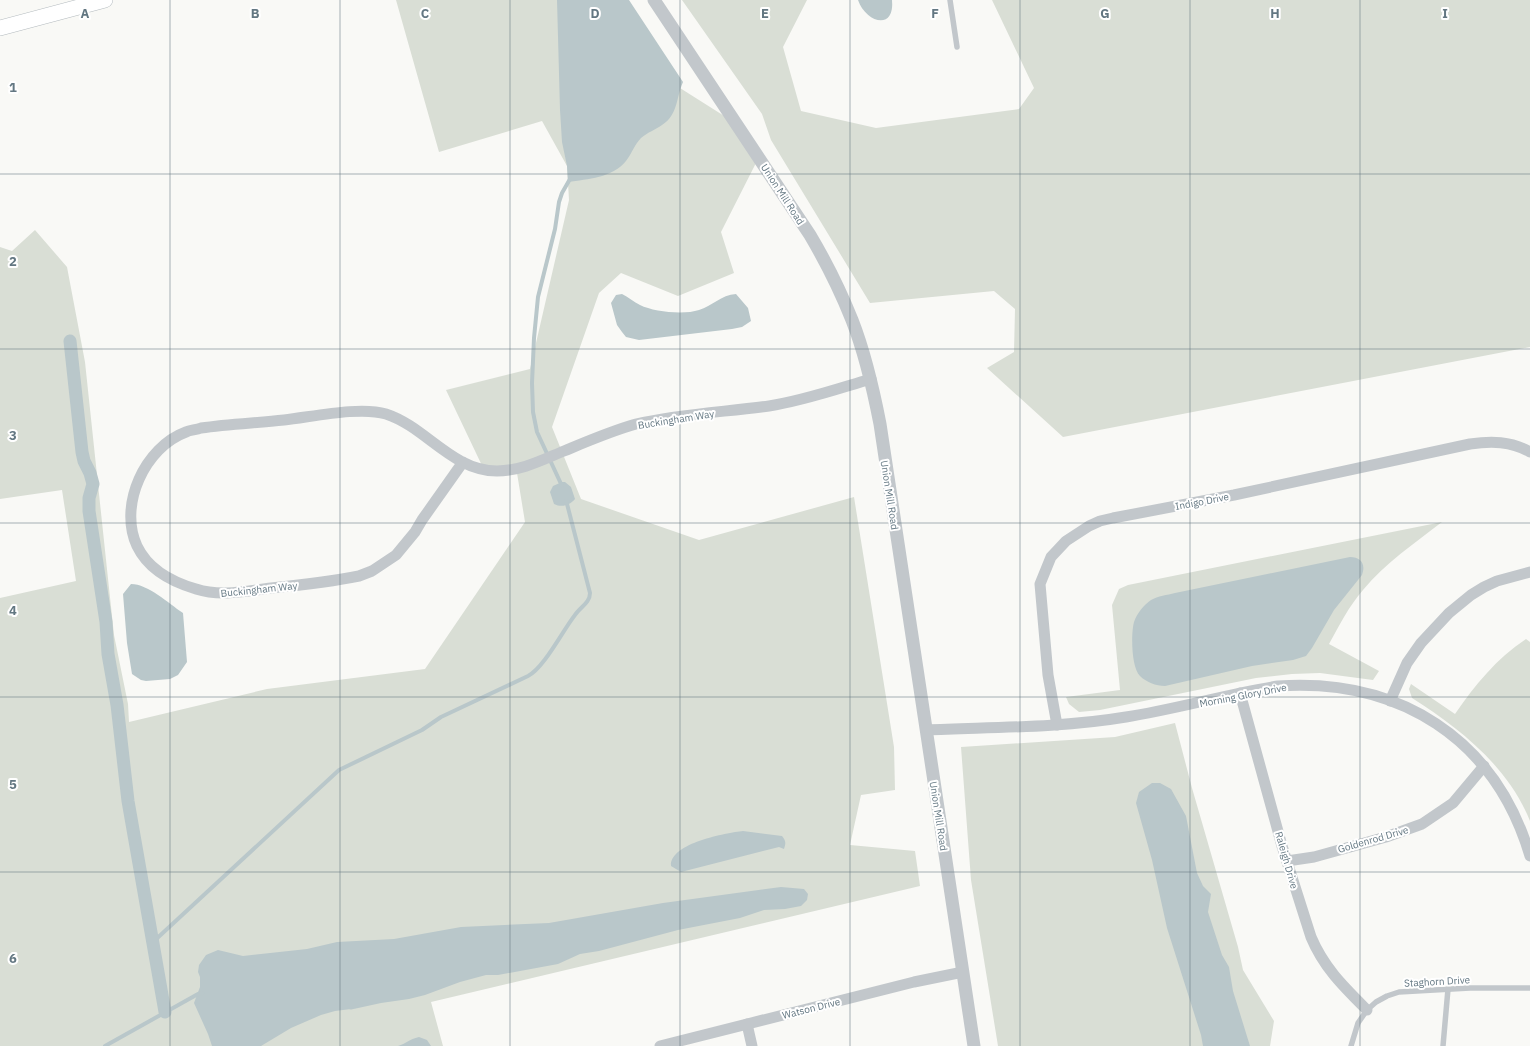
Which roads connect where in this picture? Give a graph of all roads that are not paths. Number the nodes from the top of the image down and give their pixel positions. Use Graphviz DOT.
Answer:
graph roads {
  1 [pos="105,0"];
  2 [pos="654,0"];
  3 [pos="950,0"];
  4 [pos="0,28"];
  5 [pos="957,47"];
  6 [pos="871,379"];
  7 [pos="1530,452"];
  8 [pos="463,462"];
  9 [pos="1530,572"];
  10 [pos="1240,694"];
  11 [pos="1390,701"];
  12 [pos="1057,725"];
  13 [pos="926,730"];
  14 [pos="1484,766"];
  15 [pos="1530,856"];
  16 [pos="1287,861"];
  17 [pos="963,972"];
  18 [pos="1530,988"];
  19 [pos="1448,989"];
  20 [pos="1367,1010"];
  21 [pos="747,1024"];
  22 [pos="660,1046"];
  23 [pos="752,1046"];
  24 [pos="974,1046"];
  25 [pos="1351,1046"];
  26 [pos="1443,1046"];
  1 -- 4 [label="main road"];
  2 -- 6 [label="street, Union Mill Road"];
  3 -- 5 [label="lane"];
  6 -- 8 [label="street, Buckingham Way"];
  6 -- 13 [label="street, Union Mill Road"];
  7 -- 12 [label="street, Indigo Drive"];
  8 -- 8 [label="street, Buckingham Way"];
  9 -- 11 [label="street"];
  10 -- 11 [label="street, Morning Glory Drive"];
  10 -- 12 [label="street, Morning Glory Drive"];
  10 -- 16 [label="street, Raleigh Drive"];
  11 -- 14 [label="street, Morning Glory Drive"];
  12 -- 13 [label="street, Morning Glory Drive"];
  13 -- 17 [label="street, Union Mill Road"];
  14 -- 15 [label="street, Morning Glory Drive"];
  14 -- 16 [label="street, Goldenrod Drive"];
  16 -- 20 [label="street, Raleigh Drive"];
  17 -- 21 [label="street, Watson Drive"];
  17 -- 24 [label="street, Union Mill Road"];
  18 -- 19 [label="lane, Staghorn Drive"];
  19 -- 20 [label="lane, Staghorn Drive"];
  19 -- 26 [label="lane"];
  20 -- 25 [label="lane, Staghorn Drive"];
  21 -- 22 [label="street, Watson Drive"];
  21 -- 23 [label="street"];
}
